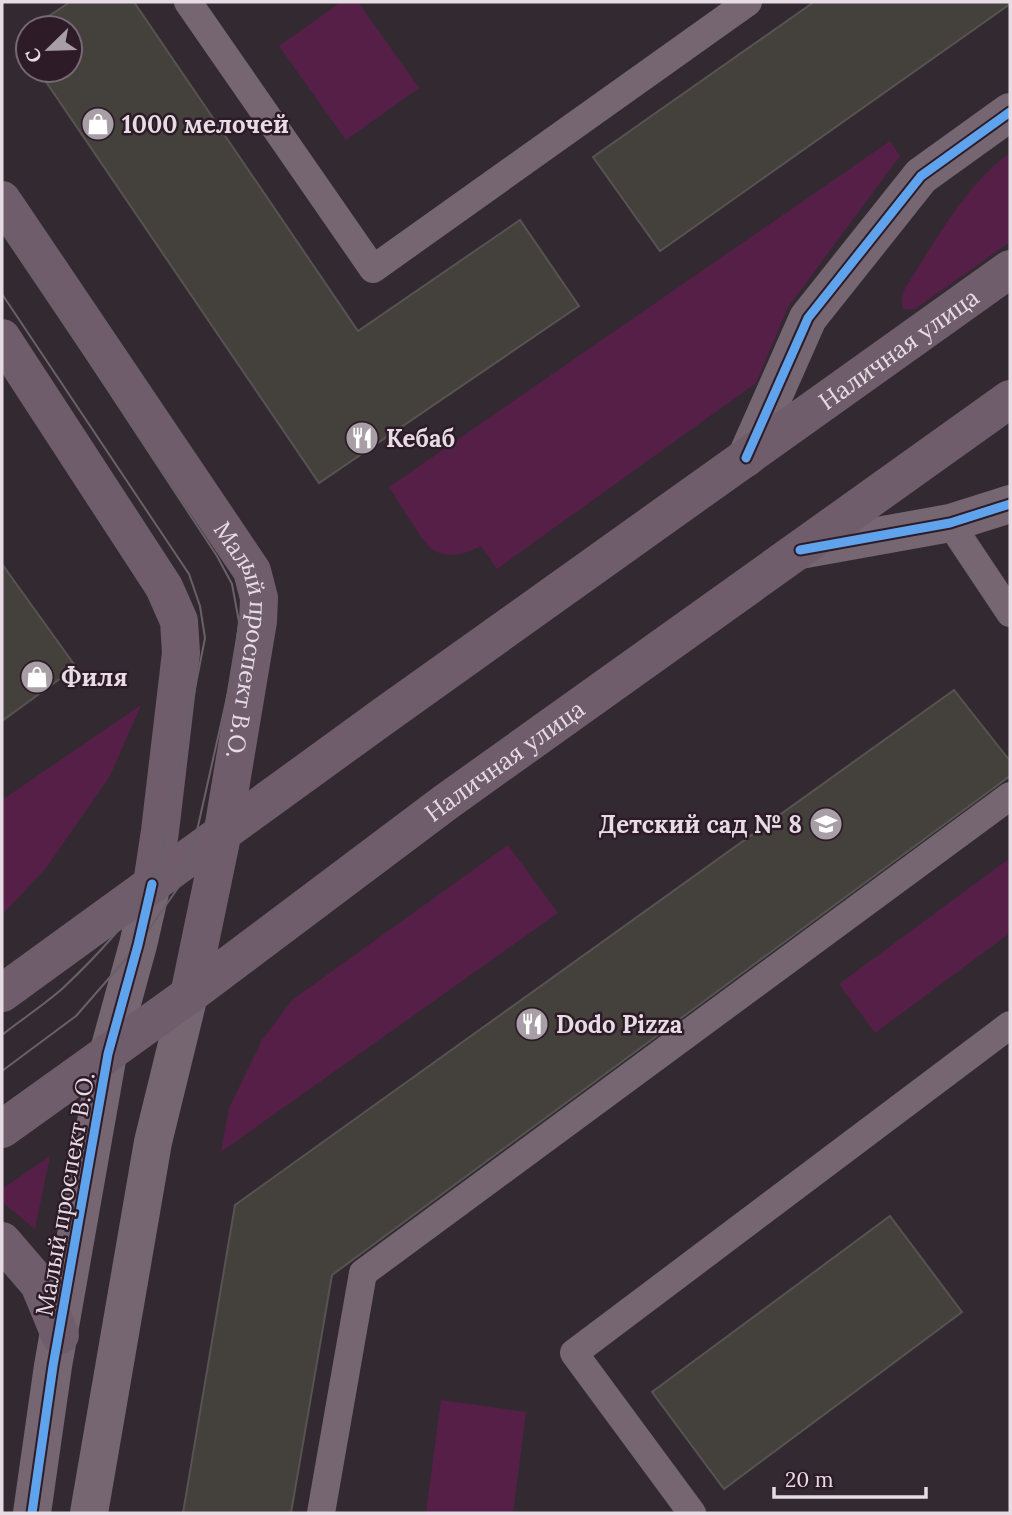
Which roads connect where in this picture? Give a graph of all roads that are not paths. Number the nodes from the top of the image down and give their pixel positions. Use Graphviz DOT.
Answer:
graph roads {
  1 [pos="188,2"];
  2 [pos="748,2"];
  3 [pos="1010,112"];
  4 [pos="2,200"];
  5 [pos="1010,269"];
  6 [pos="2,338"];
  7 [pos="1010,399"];
  8 [pos="746,458"];
  9 [pos="1010,504"];
  10 [pos="950,523"];
  11 [pos="800,550"];
  12 [pos="1010,613"];
  13 [pos="1010,796"];
  14 [pos="222,835"];
  15 [pos="152,884"];
  16 [pos="2,993"];
  17 [pos="189,995"];
  18 [pos="1010,1026"];
  19 [pos="108,1054"];
  20 [pos="2,1129"];
  21 [pos="2,1241"];
  22 [pos="60,1335"];
  23 [pos="32,1513"];
  24 [pos="89,1513"];
  25 [pos="321,1513"];
  26 [pos="692,1513"];
  1 -- 2 [label="lane"];
  3 -- 8 [label="street"];
  4 -- 14 [label="main road, Малый проспект В.О."];
  5 -- 8 [label="main road, Наличная улица"];
  6 -- 15 [label="main road, Малый проспект В.О."];
  7 -- 11 [label="main road, Наличная улица"];
  8 -- 14 [label="main road, Наличная улица"];
  9 -- 10 [label="street"];
  10 -- 11 [label="street"];
  10 -- 12 [label="lane"];
  11 -- 17 [label="main road, Наличная улица"];
  13 -- 25 [label="lane"];
  14 -- 15 [label="main road, Наличная улица"];
  14 -- 17 [label="main road, Малый проспект В.О."];
  15 -- 16 [label="main road, Наличная улица"];
  15 -- 19 [label="street, Малый проспект В.О."];
  17 -- 19 [label="main road, Наличная улица"];
  17 -- 24 [label="street, Малый проспект В.О."];
  18 -- 26 [label="lane"];
  19 -- 20 [label="main road, Наличная улица"];
  19 -- 22 [label="street, Малый проспект В.О."];
  21 -- 22 [label="main road"];
  22 -- 23 [label="street, Малый проспект В.О."];
}
